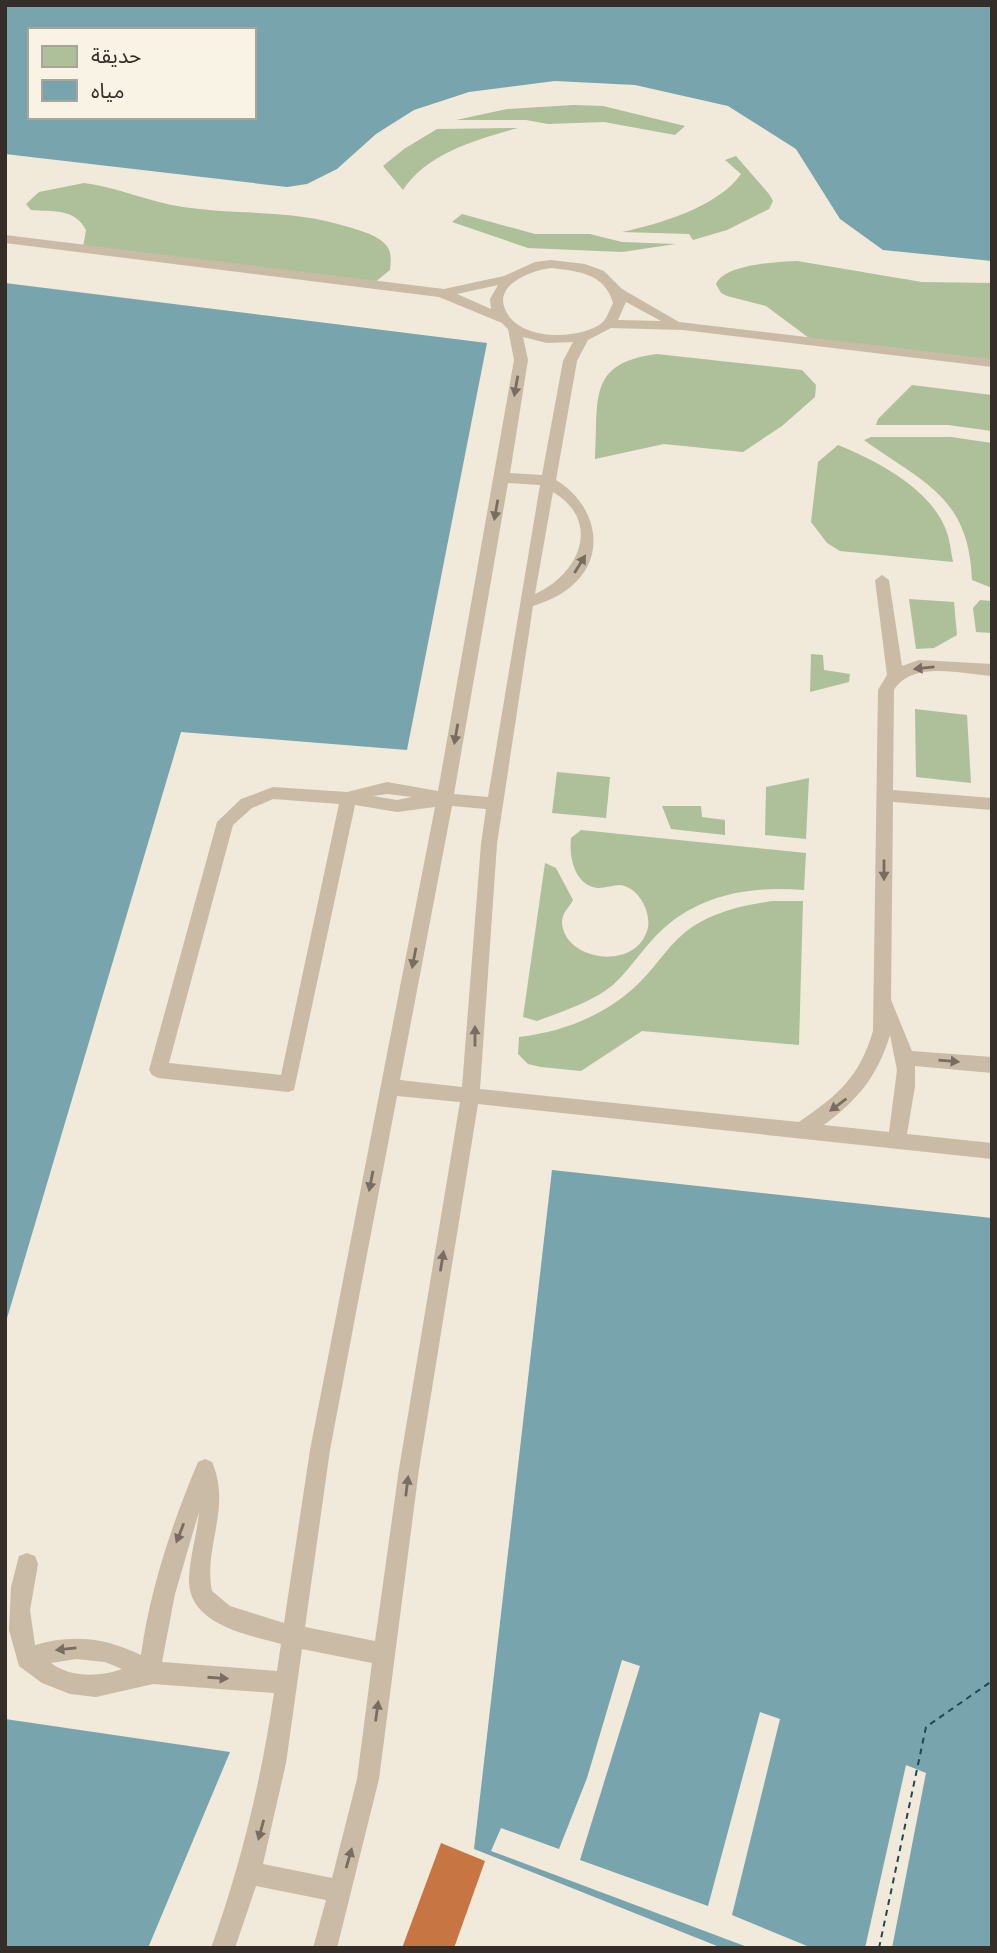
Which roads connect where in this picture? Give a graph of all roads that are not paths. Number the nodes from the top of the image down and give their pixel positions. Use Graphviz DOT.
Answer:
graph roads {
  1 [pos="5,239"];
  2 [pos="508,279"];
  3 [pos="617,292"];
  4 [pos="442,293"];
  5 [pos="609,324"];
  6 [pos="510,325"];
  7 [pos="682,326"];
  8 [pos="583,337"];
  9 [pos="992,363"];
  10 [pos="502,479"];
  11 [pos="550,483"];
  12 [pos="882,580"];
  13 [pos="526,603"];
  14 [pos="992,670"];
  15 [pos="895,676"];
  16 [pos="883,795"];
  17 [pos="348,798"];
  18 [pos="445,799"];
  19 [pos="497,804"];
  20 [pos="992,804"];
  21 [pos="884,1003"];
  22 [pos="907,1058"];
  23 [pos="992,1065"];
  24 [pos="389,1087"];
  25 [pos="470,1097"];
  26 [pos="803,1130"];
  27 [pos="896,1141"];
  28 [pos="992,1151"];
  29 [pos="27,1564"];
  30 [pos="293,1636"];
  31 [pos="385,1654"];
  32 [pos="27,1658"];
  33 [pos="150,1672"];
  34 [pos="287,1683"];
  35 [pos="250,1873"];
  36 [pos="340,1891"];
  37 [pos="223,1948"];
  38 [pos="325,1948"];
  1 -- 4 [label="lane"];
  2 -- 3 [label="lane"];
  2 -- 4 [label="lane"];
  2 -- 6 [label="lane"];
  3 -- 5 [label="lane"];
  3 -- 7 [label="lane"];
  4 -- 6 [label="lane"];
  5 -- 7 [label="lane"];
  5 -- 8 [label="lane"];
  6 -- 8 [label="lane"];
  6 -- 10 [label="lane, one-way"];
  7 -- 9 [label="lane"];
  8 -- 11 [label="lane"];
  10 -- 11 [label="lane"];
  10 -- 18 [label="lane, one-way"];
  11 -- 13 [label="lane"];
  13 -- 11 [label="lane, one-way"];
  12 -- 15 [label="lane"];
  13 -- 19 [label="lane"];
  14 -- 15 [label="lane, one-way"];
  15 -- 16 [label="lane"];
  16 -- 20 [label="lane"];
  16 -- 21 [label="lane, one-way"];
  17 -- 17 [label="lane"];
  17 -- 18 [label="lane"];
  18 -- 19 [label="lane"];
  18 -- 24 [label="lane, one-way"];
  25 -- 19 [label="lane, one-way"];
  21 -- 22 [label="lane"];
  21 -- 26 [label="lane, one-way"];
  22 -- 23 [label="lane, one-way"];
  22 -- 27 [label="lane"];
  24 -- 25 [label="lane"];
  24 -- 30 [label="lane, one-way"];
  25 -- 26 [label="lane"];
  31 -- 25 [label="lane, one-way"];
  26 -- 27 [label="lane"];
  27 -- 28 [label="lane"];
  29 -- 32 [label="lane"];
  30 -- 31 [label="lane"];
  30 -- 33 [label="lane, one-way"];
  30 -- 34 [label="lane"];
  36 -- 31 [label="lane, one-way"];
  33 -- 32 [label="lane, one-way"];
  32 -- 33 [label="lane"];
  33 -- 34 [label="lane, one-way"];
  34 -- 35 [label="lane, one-way"];
  35 -- 36 [label="lane"];
  35 -- 37 [label="lane"];
  36 -- 38 [label="lane"];
}
